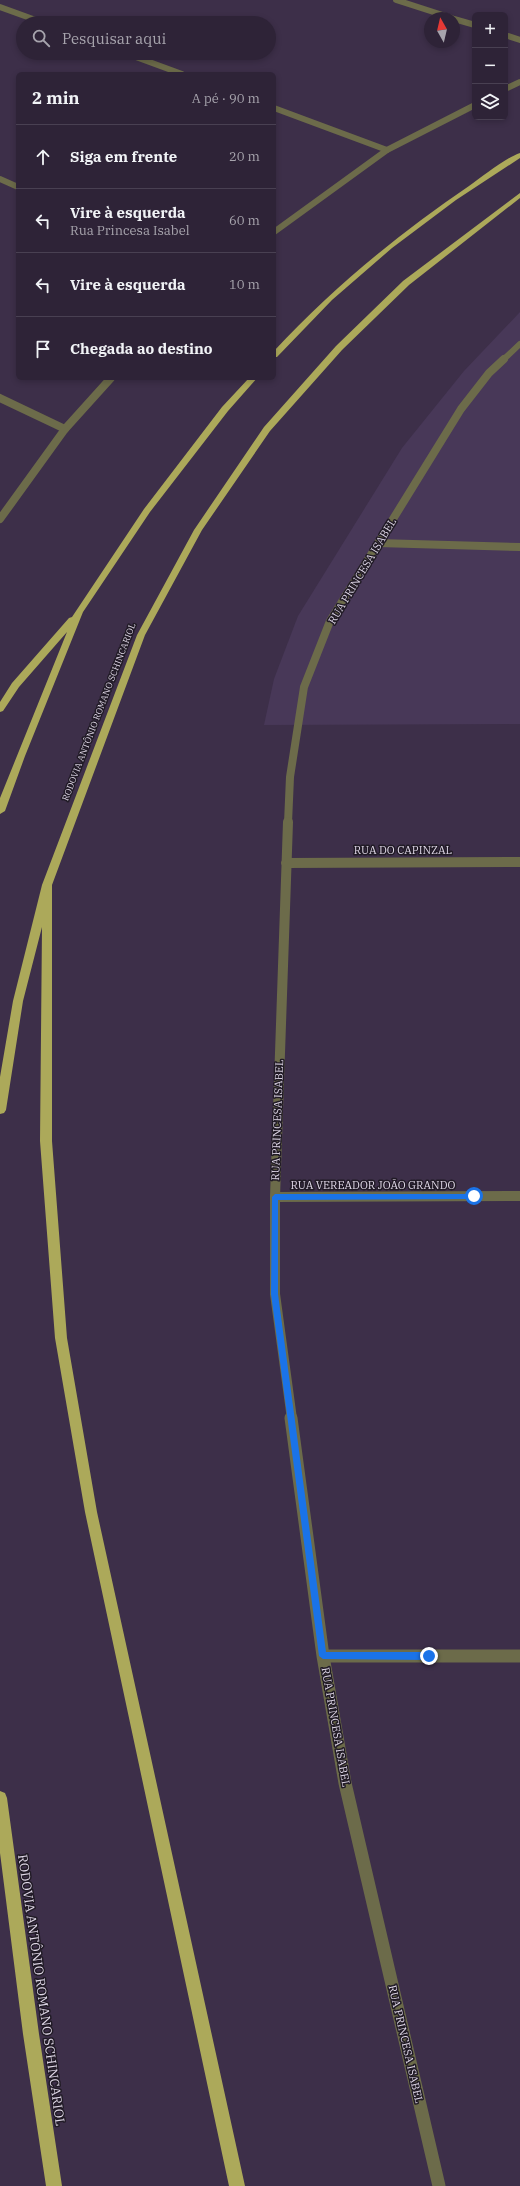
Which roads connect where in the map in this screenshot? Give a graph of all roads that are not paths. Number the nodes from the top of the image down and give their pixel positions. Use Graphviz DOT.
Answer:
graph roads {
  1 [pos="396,0"];
  2 [pos="0,7"];
  3 [pos="434,12"];
  4 [pos="25,16"];
  5 [pos="460,21"];
  6 [pos="472,25"];
  7 [pos="508,36"];
  8 [pos="520,40"];
  9 [pos="144,60"];
  10 [pos="177,72"];
  11 [pos="520,82"];
  12 [pos="508,88"];
  13 [pos="472,107"];
  14 [pos="276,109"];
  15 [pos="387,150"];
  16 [pos="520,155"];
  17 [pos="0,179"];
  18 [pos="16,186"];
  19 [pos="520,195"];
  20 [pos="276,231"];
  21 [pos="520,344"];
  22 [pos="276,353"];
  23 [pos="110,380"];
  24 [pos="251,380"];
  25 [pos="0,398"];
  26 [pos="65,429"];
  27 [pos="0,519"];
  28 [pos="378,543"];
  29 [pos="520,547"];
  30 [pos="79,612"];
  31 [pos="0,709"];
  32 [pos="0,811"];
  33 [pos="520,862"];
  34 [pos="286,863"];
  35 [pos="47,885"];
  36 [pos="0,1110"];
  37 [pos="520,1196"];
  38 [pos="275,1197"];
  39 [pos="323,1656"];
  40 [pos="520,1656"];
  41 [pos="0,1798"];
  42 [pos="54,2186"];
  43 [pos="237,2186"];
  44 [pos="439,2186"];
  1 -- 3 [label="street"];
  2 -- 4 [label="street"];
  5 -- 6 [label="street"];
  7 -- 8 [label="street"];
  9 -- 10 [label="street"];
  11 -- 12 [label="street"];
  13 -- 15 [label="street"];
  14 -- 15 [label="street"];
  15 -- 20 [label="street"];
  16 -- 22 [label="highway"];
  17 -- 18 [label="street"];
  19 -- 35 [label="highway, RODOVIA ANTÔNIO ROMANO SCHINCARIOL"];
  21 -- 28 [label="street, RUA PRINCESA ISABEL"];
  23 -- 26 [label="street"];
  24 -- 30 [label="highway"];
  25 -- 26 [label="street"];
  26 -- 27 [label="street"];
  28 -- 29 [label="street"];
  28 -- 34 [label="street, RUA PRINCESA ISABEL"];
  30 -- 31 [label="highway"];
  30 -- 32 [label="highway"];
  33 -- 34 [label="street, RUA DO CAPINZAL"];
  34 -- 38 [label="street, RUA PRINCESA ISABEL"];
  35 -- 36 [label="highway, RODOVIA ANTÔNIO ROMANO SCHINCARIOL"];
  35 -- 43 [label="highway"];
  37 -- 38 [label="street, RUA VEREADOR JOÃO GRANDO"];
  38 -- 39 [label="street, RUA PRINCESA ISABEL"];
  39 -- 40 [label="street"];
  39 -- 44 [label="street, RUA PRINCESA ISABEL"];
  41 -- 42 [label="highway, RODOVIA ANTÔNIO ROMANO SCHINCARIOL"];
}
